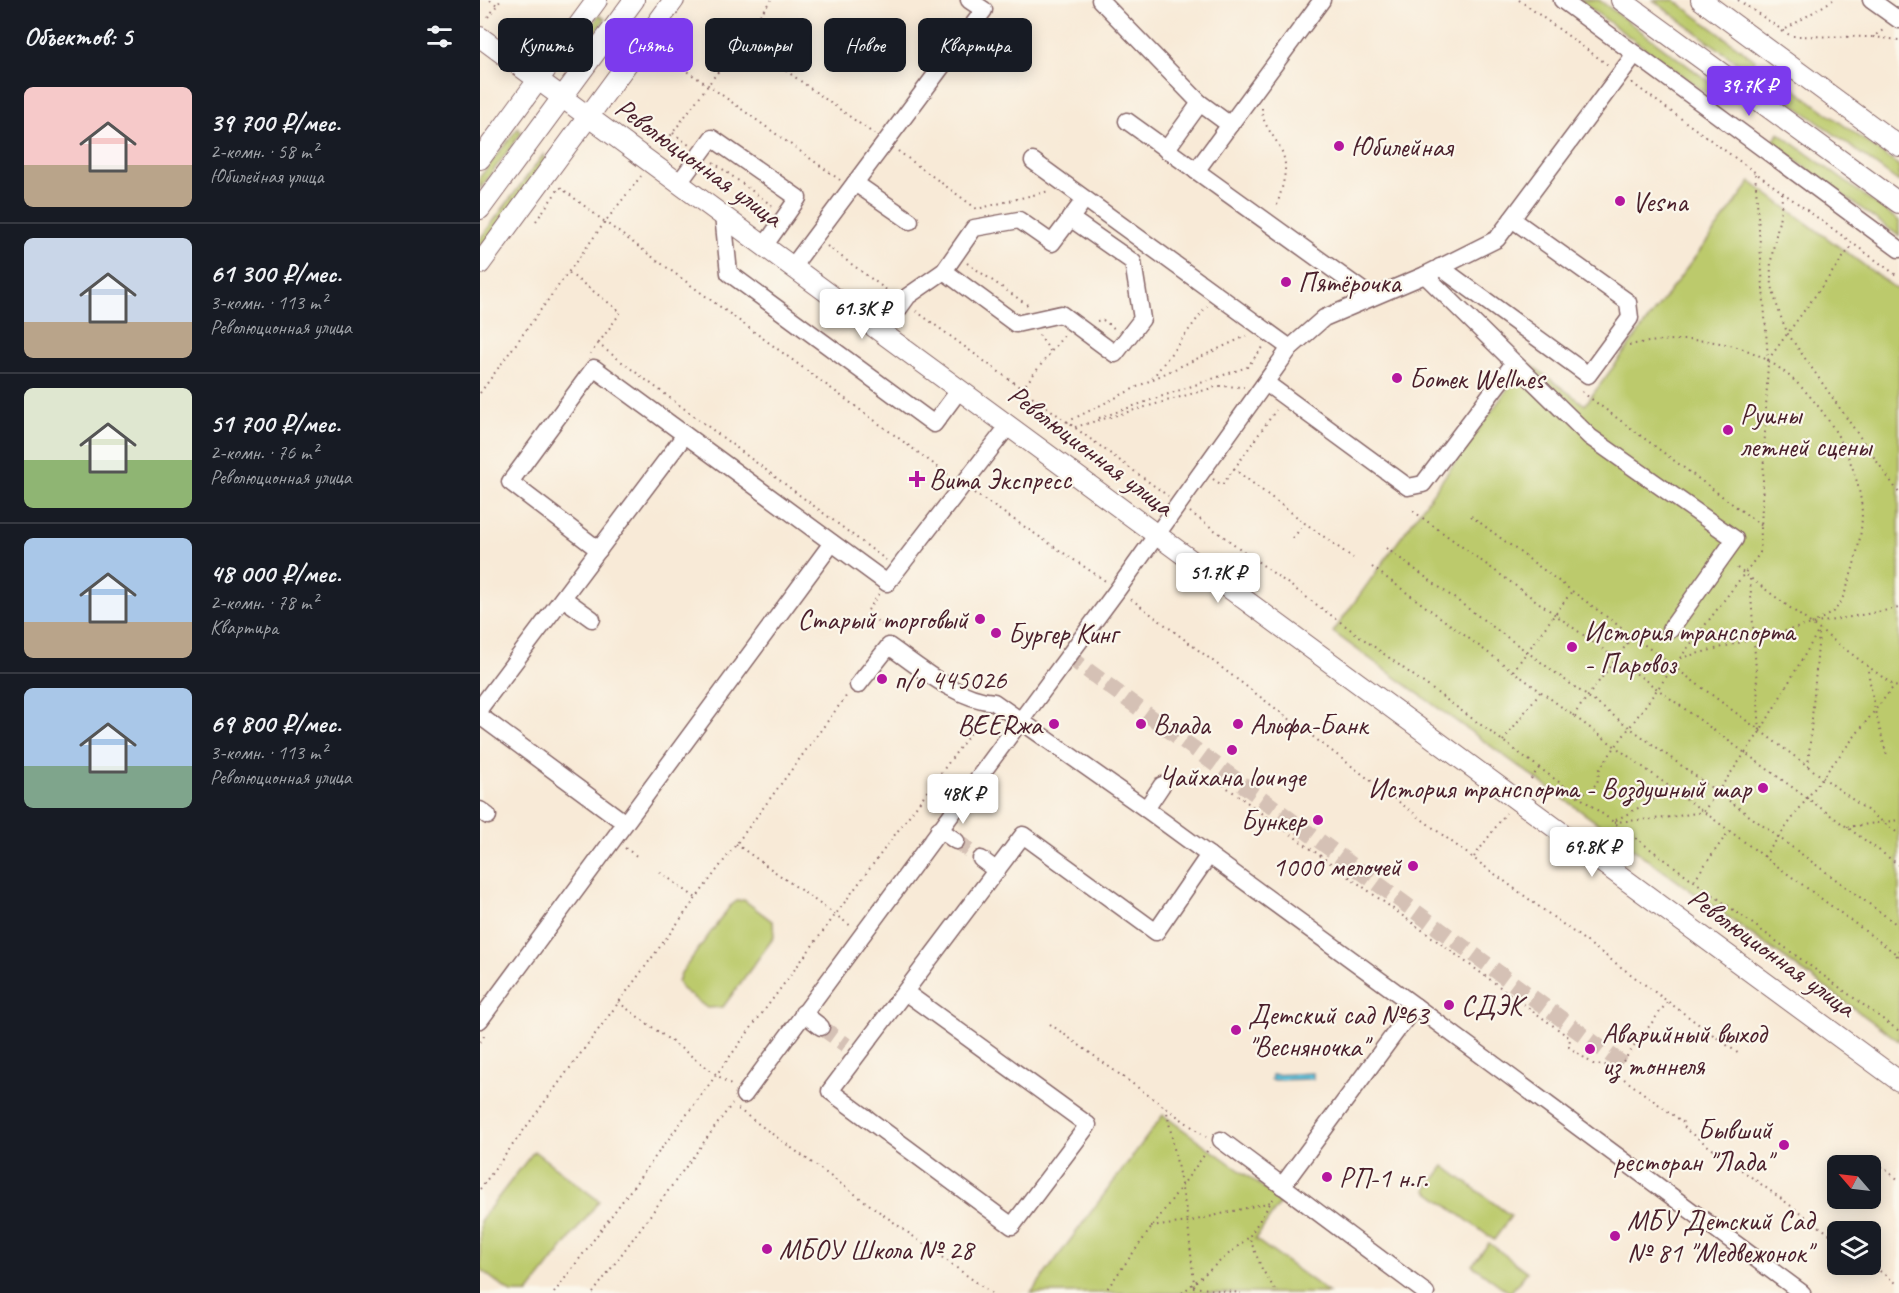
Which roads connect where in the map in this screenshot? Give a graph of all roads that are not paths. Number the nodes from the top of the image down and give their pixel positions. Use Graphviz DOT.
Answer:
graph roads {
  1 [pos="597,0"];
  2 [pos="634,0"];
  3 [pos="674,0"];
  4 [pos="969,0"];
  5 [pos="1100,0"];
  6 [pos="1562,0"];
  7 [pos="1621,0"];
  8 [pos="1701,0"];
  9 [pos="1872,0"];
  10 [pos="1320,1"];
  11 [pos="1899,20"];
  12 [pos="480,37"];
  13 [pos="1635,54"];
  14 [pos="538,80"];
  15 [pos="562,98"];
  16 [pos="1200,103"];
  17 [pos="588,117"];
  18 [pos="1127,122"];
  19 [pos="1230,125"];
  20 [pos="1899,146"];
  21 [pos="1166,150"];
  22 [pos="480,159"];
  23 [pos="1033,161"];
  24 [pos="1196,171"];
  25 [pos="679,183"];
  26 [pos="853,186"];
  27 [pos="1085,199"];
  28 [pos="1899,203"];
  29 [pos="480,209"];
  30 [pos="723,215"];
  31 [pos="1070,218"];
  32 [pos="1512,219"];
  33 [pos="910,221"];
  34 [pos="765,245"];
  35 [pos="1899,249"];
  36 [pos="480,264"];
  37 [pos="793,266"];
  38 [pos="944,271"];
  39 [pos="1432,271"];
  40 [pos="1370,296"];
  41 [pos="882,332"];
  42 [pos="1290,348"];
  43 [pos="1514,363"];
  44 [pos="1264,385"];
  45 [pos="960,389"];
  46 [pos="1009,425"];
  47 [pos="685,435"];
  48 [pos="1156,535"];
  49 [pos="832,543"];
  50 [pos="599,550"];
  51 [pos="563,598"];
  52 [pos="592,619"];
  53 [pos="1670,630"];
  54 [pos="855,686"];
  55 [pos="480,708"];
  56 [pos="480,716"];
  57 [pos="1020,721"];
  58 [pos="1162,785"];
  59 [pos="1146,809"];
  60 [pos="625,823"];
  61 [pos="939,829"];
  62 [pos="956,841"];
  63 [pos="1209,855"];
  64 [pos="981,859"];
  65 [pos="997,871"];
  66 [pos="905,992"];
  67 [pos="1415,1006"];
  68 [pos="803,1013"];
  69 [pos="480,1020"];
  70 [pos="821,1027"];
  71 [pos="1899,1081"];
  72 [pos="744,1095"];
  73 [pos="1221,1140"];
  74 [pos="1282,1186"];
  75 [pos="1426,1293"];
  76 [pos="1802,1293"];
  1 -- 14 [label="main road"];
  2 -- 15 [label="main road"];
  3 -- 17 [label="main road"];
  4 -- 26 [label="street"];
  5 -- 16 [label="street"];
  6 -- 13 [label="street"];
  7 -- 28 [label="main road"];
  8 -- 20 [label="main road"];
  9 -- 11 [label="street"];
  10 -- 19 [label="street"];
  12 -- 14 [label="main road, Революционная улица"];
  13 -- 32 [label="street"];
  13 -- 35 [label="street"];
  14 -- 15 [label="main road, Революционная улица"];
  14 -- 22 [label="main road"];
  15 -- 17 [label="main road, Революционная улица"];
  15 -- 29 [label="main road"];
  16 -- 19 [label="street"];
  16 -- 21 [label="street"];
  17 -- 25 [label="main road, Революционная улица"];
  17 -- 36 [label="main road"];
  18 -- 21 [label="street"];
  19 -- 24 [label="street"];
  21 -- 24 [label="street"];
  23 -- 27 [label="street"];
  24 -- 40 [label="street"];
  25 -- 30 [label="main road, Революционная улица"];
  25 -- 34 [label="street"];
  26 -- 33 [label="street"];
  26 -- 37 [label="street"];
  27 -- 31 [label="street"];
  27 -- 42 [label="street"];
  30 -- 34 [label="main road, Революционная улица"];
  30 -- 45 [label="street"];
  31 -- 38 [label="street"];
  31 -- 38 [label="street"];
  32 -- 39 [label="street"];
  32 -- 39 [label="street"];
  34 -- 37 [label="main road, Революционная улица"];
  37 -- 41 [label="main road, Революционная улица"];
  38 -- 41 [label="street"];
  39 -- 40 [label="street"];
  39 -- 43 [label="street"];
  40 -- 42 [label="street"];
  41 -- 45 [label="main road, Революционная улица"];
  42 -- 44 [label="street"];
  43 -- 44 [label="street"];
  43 -- 53 [label="street"];
  44 -- 48 [label="street"];
  45 -- 46 [label="main road, Революционная улица"];
  46 -- 48 [label="main road, Революционная улица"];
  46 -- 49 [label="street"];
  47 -- 49 [label="street"];
  47 -- 50 [label="street"];
  47 -- 50 [label="street"];
  48 -- 57 [label="street"];
  48 -- 71 [label="main road, Революционная улица"];
  49 -- 60 [label="street"];
  50 -- 51 [label="street"];
  51 -- 52 [label="street"];
  51 -- 55 [label="street"];
  54 -- 57 [label="street"];
  56 -- 60 [label="street"];
  57 -- 59 [label="street"];
  57 -- 61 [label="street"];
  58 -- 59 [label="street"];
  59 -- 63 [label="street"];
  60 -- 69 [label="street"];
  61 -- 62 [label="street"];
  61 -- 68 [label="street"];
  63 -- 65 [label="street"];
  63 -- 67 [label="street"];
  64 -- 65 [label="street"];
  65 -- 66 [label="street"];
  66 -- 66 [label="street"];
  67 -- 74 [label="street"];
  67 -- 76 [label="street"];
  68 -- 70 [label="street"];
  68 -- 72 [label="street"];
  73 -- 74 [label="street"];
  74 -- 75 [label="street"];
}
